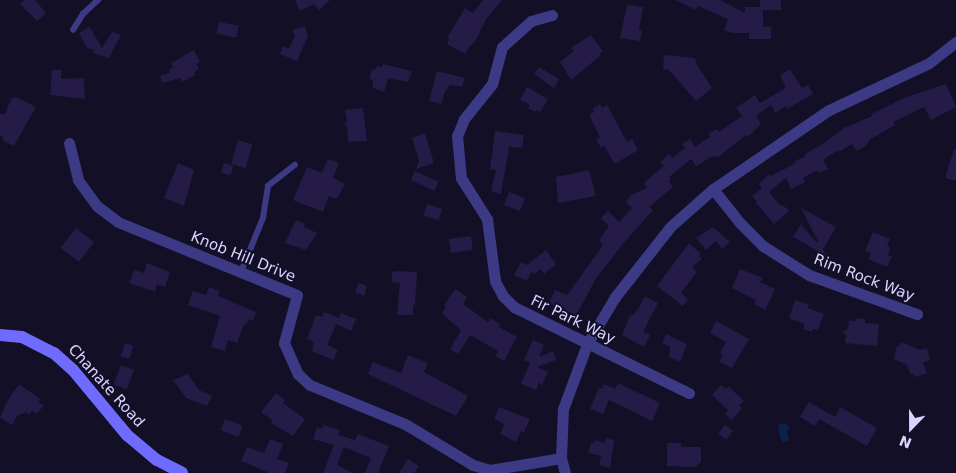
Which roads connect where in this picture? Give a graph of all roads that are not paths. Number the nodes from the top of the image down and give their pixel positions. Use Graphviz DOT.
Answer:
graph roads {
  1 [pos="98,0"];
  2 [pos="552,14"];
  3 [pos="73,30"];
  4 [pos="956,42"];
  5 [pos="69,143"];
  6 [pos="294,165"];
  7 [pos="713,189"];
  8 [pos="241,272"];
  9 [pos="917,314"];
  10 [pos="0,335"];
  11 [pos="587,344"];
  12 [pos="689,393"];
  13 [pos="561,458"];
  14 [pos="163,470"];
  15 [pos="182,473"];
  16 [pos="565,473"];
  1 -- 3 [label="lane"];
  2 -- 11 [label="street, Fir Park Way"];
  4 -- 7 [label="street"];
  5 -- 8 [label="street, Knob Hill Drive"];
  6 -- 8 [label="lane"];
  7 -- 9 [label="street, Rim Rock Way"];
  7 -- 11 [label="street"];
  8 -- 13 [label="street, Knob Hill Drive"];
  10 -- 14 [label="street, Chanate Road"];
  11 -- 12 [label="street, Fir Park Way"];
  11 -- 13 [label="street"];
  13 -- 16 [label="street"];
  14 -- 15 [label="street, Chanate Road"];
}
